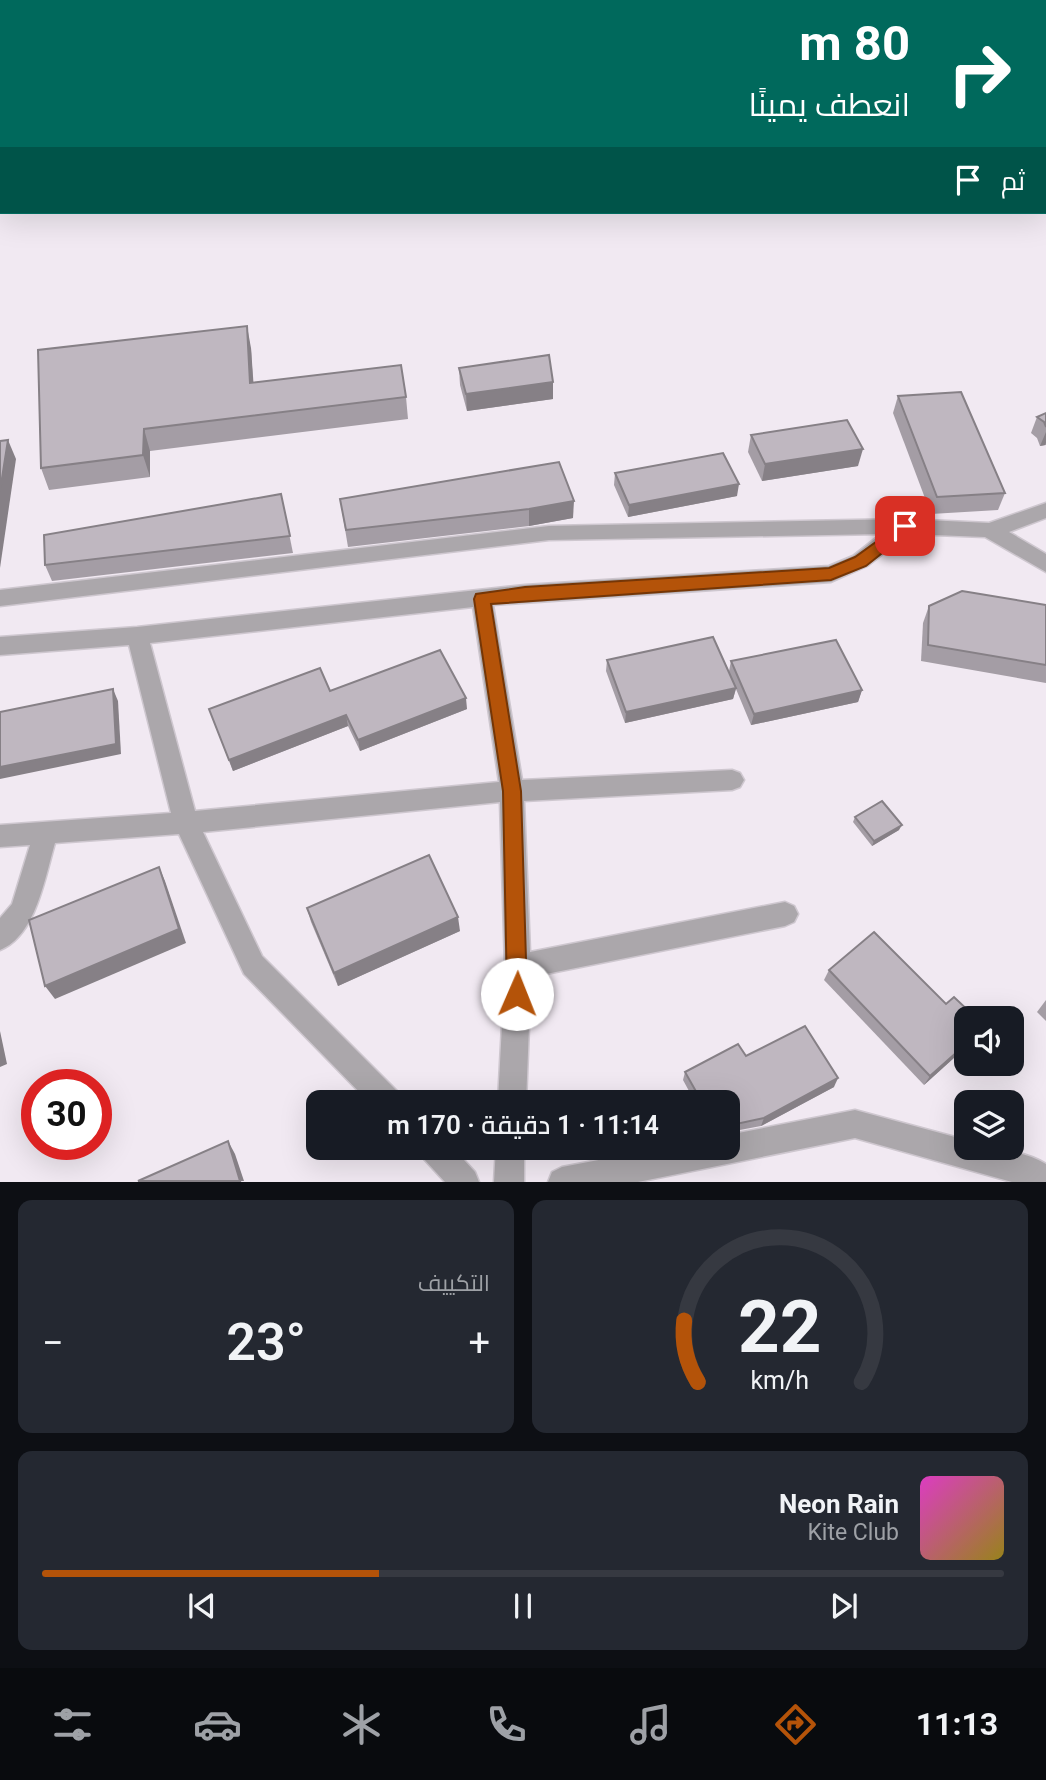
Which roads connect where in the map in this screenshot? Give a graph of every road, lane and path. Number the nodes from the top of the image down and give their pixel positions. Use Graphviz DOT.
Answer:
graph roads {
  1 [pos="1046,510"];
  2 [pos="905,526"];
  3 [pos="989,530"];
  4 [pos="1046,564"];
  5 [pos="0,598"];
  6 [pos="482,599"];
  7 [pos="137,636"];
  8 [pos="0,646"];
  9 [pos="732,780"];
  10 [pos="512,791"];
  11 [pos="186,823"];
  12 [pos="46,831"];
  13 [pos="0,836"];
  14 [pos="785,914"];
  15 [pos="0,937"];
  16 [pos="518,967"];
  17 [pos="376,1090"];
  18 [pos="513,1090"];
  19 [pos="445,1160"];
  20 [pos="510,1160"];
  21 [pos="466,1181"];
  22 [pos="509,1181"];
  23 [pos="562,1181"];
  24 [pos="1043,1181"];
  1 -- 3 [label="street"];
  2 -- 3 [label="street"];
  2 -- 5 [label="street"];
  2 -- 6 [label="street"];
  3 -- 4 [label="street"];
  6 -- 7 [label="street"];
  6 -- 10 [label="street"];
  7 -- 8 [label="street"];
  7 -- 11 [label="street"];
  9 -- 10 [label="street"];
  10 -- 11 [label="street"];
  10 -- 16 [label="street"];
  11 -- 12 [label="street"];
  11 -- 17 [label="street"];
  12 -- 13 [label="street"];
  12 -- 15 [label="street"];
  14 -- 16 [label="street"];
  16 -- 18 [label="street"];
  19 -- 21 [label="street"];
  20 -- 22 [label="street"];
  23 -- 24 [label="street"];
}
